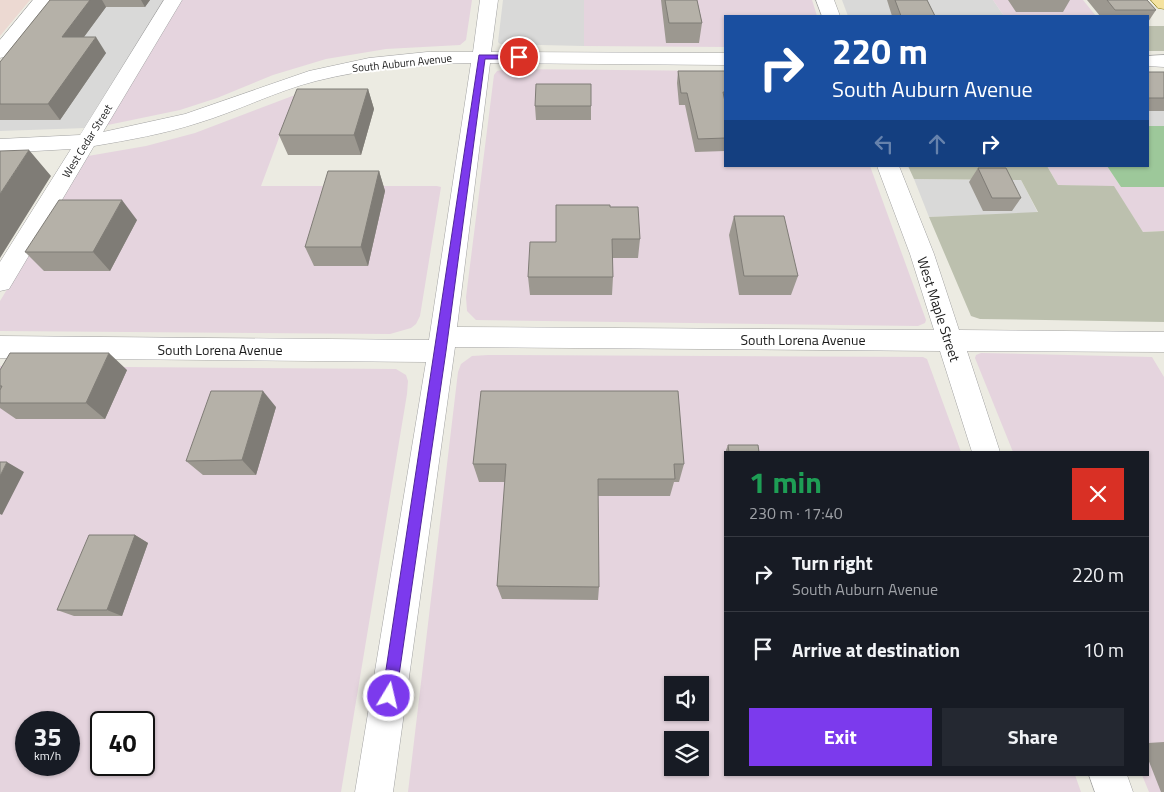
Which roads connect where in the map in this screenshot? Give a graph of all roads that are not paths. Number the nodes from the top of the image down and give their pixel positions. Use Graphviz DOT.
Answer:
graph roads {
  1 [pos="42,0"];
  2 [pos="173,0"];
  3 [pos="488,0"];
  4 [pos="825,0"];
  5 [pos="1160,0"];
  6 [pos="1164,4"];
  7 [pos="831,15"];
  8 [pos="0,52"];
  9 [pos="482,56"];
  10 [pos="724,59"];
  11 [pos="1149,61"];
  12 [pos="1164,61"];
  13 [pos="87,141"];
  14 [pos="0,146"];
  15 [pos="888,167"];
  16 [pos="0,282"];
  17 [pos="950,340"];
  18 [pos="1164,342"];
  19 [pos="442,344"];
  20 [pos="0,348"];
  21 [pos="986,451"];
  22 [pos="1108,776"];
  23 [pos="374,792"];
  24 [pos="1114,792"];
  1 -- 8 [label="street"];
  2 -- 13 [label="street, West Cedar Street"];
  3 -- 9 [label="street"];
  4 -- 7 [label="street"];
  5 -- 6 [label="main road"];
  9 -- 10 [label="street, South Auburn Avenue"];
  9 -- 13 [label="street, South Auburn Avenue"];
  9 -- 19 [label="street"];
  11 -- 12 [label="street"];
  13 -- 14 [label="street, South Auburn Avenue"];
  13 -- 16 [label="street, West Cedar Street"];
  15 -- 17 [label="street, West Maple Street"];
  17 -- 18 [label="street, South Lorena Avenue"];
  17 -- 19 [label="street, South Lorena Avenue"];
  17 -- 21 [label="street, West Maple Street"];
  19 -- 20 [label="street, South Lorena Avenue"];
  19 -- 23 [label="street"];
  22 -- 24 [label="street"];
}
